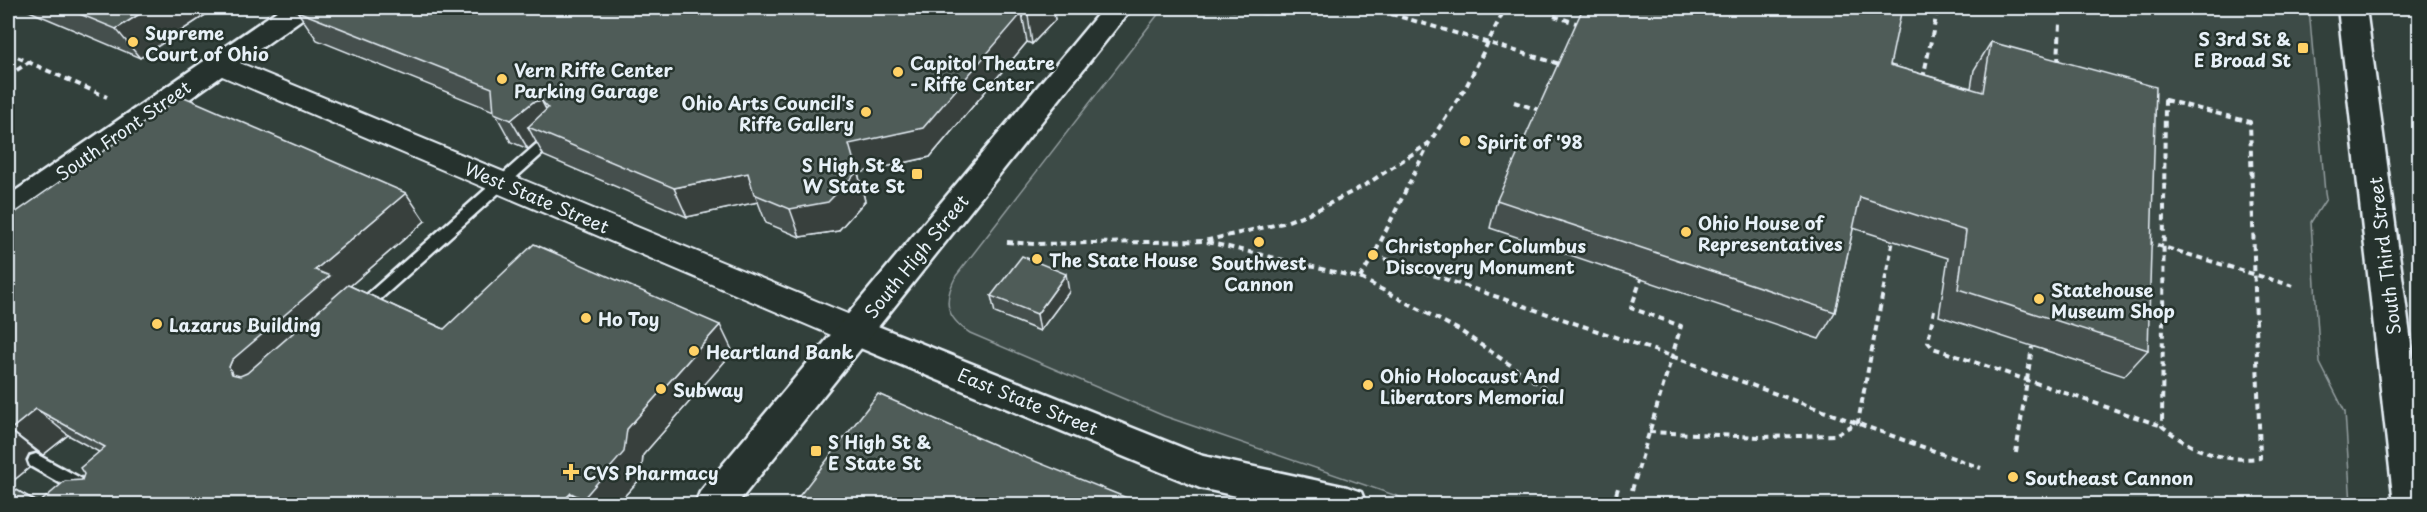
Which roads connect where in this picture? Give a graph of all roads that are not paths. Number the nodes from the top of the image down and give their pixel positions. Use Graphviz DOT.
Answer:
graph roads {
  1 [pos="298,8"];
  2 [pos="1118,8"];
  3 [pos="2352,8"];
  4 [pos="218,63"];
  5 [pos="555,136"];
  6 [pos="503,183"];
  7 [pos="8,212"];
  8 [pos="345,322"];
  9 [pos="855,331"];
  10 [pos="36,461"];
  11 [pos="1200,472"];
  12 [pos="105,500"];
  13 [pos="714,504"];
  14 [pos="1245,504"];
  15 [pos="1347,504"];
  16 [pos="2414,504"];
  1 -- 4 [label="main road, South Front Street"];
  2 -- 9 [label="main road, South High Street"];
  3 -- 16 [label="main road, South Third Street"];
  4 -- 6 [label="street, West State Street"];
  4 -- 7 [label="main road, South Front Street"];
  5 -- 6 [label="lane"];
  6 -- 8 [label="lane"];
  6 -- 9 [label="street, West State Street"];
  9 -- 11 [label="main road, East State Street"];
  9 -- 13 [label="main road, South High Street"];
  10 -- 12 [label="lane"];
  11 -- 14 [label="main road, East State Street"];
  11 -- 15 [label="main road, East State Street"];
}
